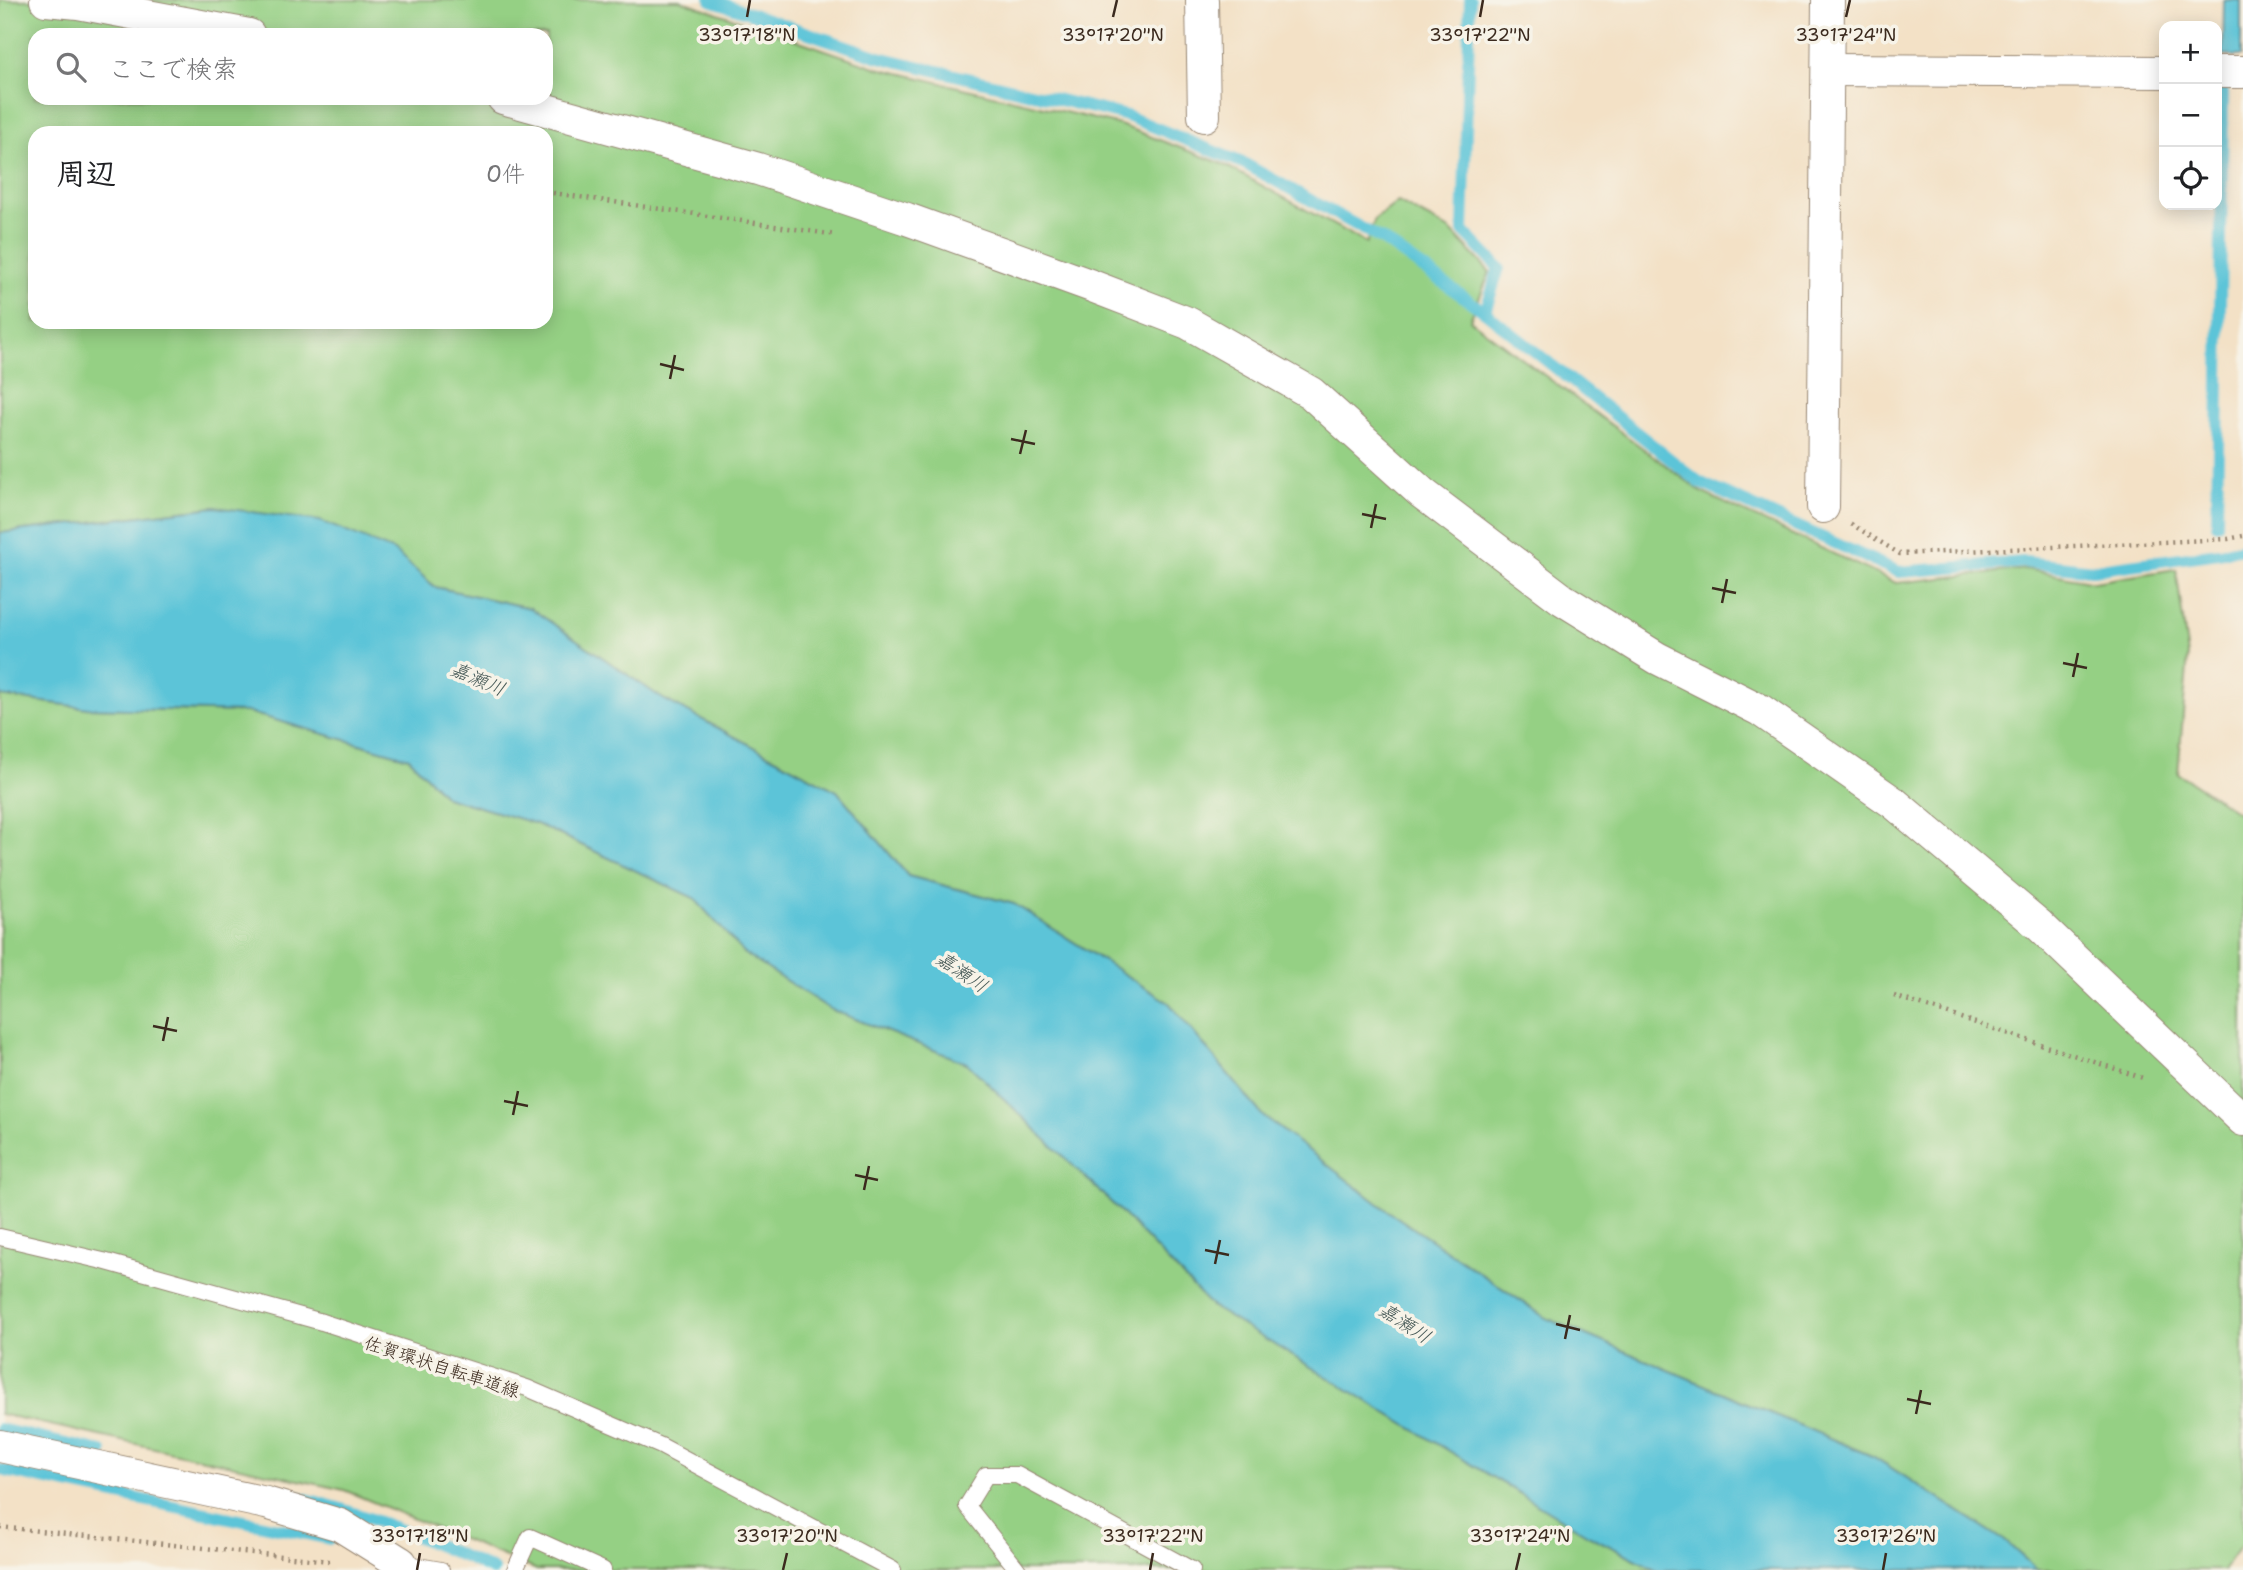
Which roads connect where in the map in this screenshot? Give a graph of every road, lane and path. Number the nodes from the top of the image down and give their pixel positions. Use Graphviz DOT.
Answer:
graph roads {
  1 [pos="46,0"];
  2 [pos="1202,0"];
  3 [pos="1828,0"];
  4 [pos="211,28"];
  5 [pos="1828,70"];
  6 [pos="2159,72"];
  7 [pos="2222,72"];
  8 [pos="2243,72"];
  9 [pos="528,105"];
  10 [pos="1204,116"];
  11 [pos="553,193"];
  12 [pos="845,237"];
  13 [pos="1823,507"];
  14 [pos="2243,536"];
  15 [pos="1894,996"];
  16 [pos="2146,1079"];
  17 [pos="2243,1120"];
  18 [pos="0,1237"];
  19 [pos="0,1446"];
  20 [pos="0,1527"];
  21 [pos="340,1562"];
  22 [pos="401,1563"];
  23 [pos="518,1563"];
  24 [pos="441,1570"];
  25 [pos="604,1570"];
  26 [pos="893,1570"];
  27 [pos="1018,1570"];
  28 [pos="1192,1570"];
  1 -- 4 [label="street"];
  2 -- 10 [label="street"];
  3 -- 5 [label="street"];
  5 -- 6 [label="street"];
  5 -- 13 [label="street"];
  7 -- 8 [label="street"];
  9 -- 17 [label="street"];
  11 -- 12 [label="path"];
  13 -- 14 [label="path"];
  15 -- 16 [label="path"];
  18 -- 26 [label="lane"];
  19 -- 22 [label="street"];
  20 -- 21 [label="path"];
  22 -- 24 [label="lane"];
  23 -- 25 [label="lane"];
  27 -- 28 [label="lane"];
}
